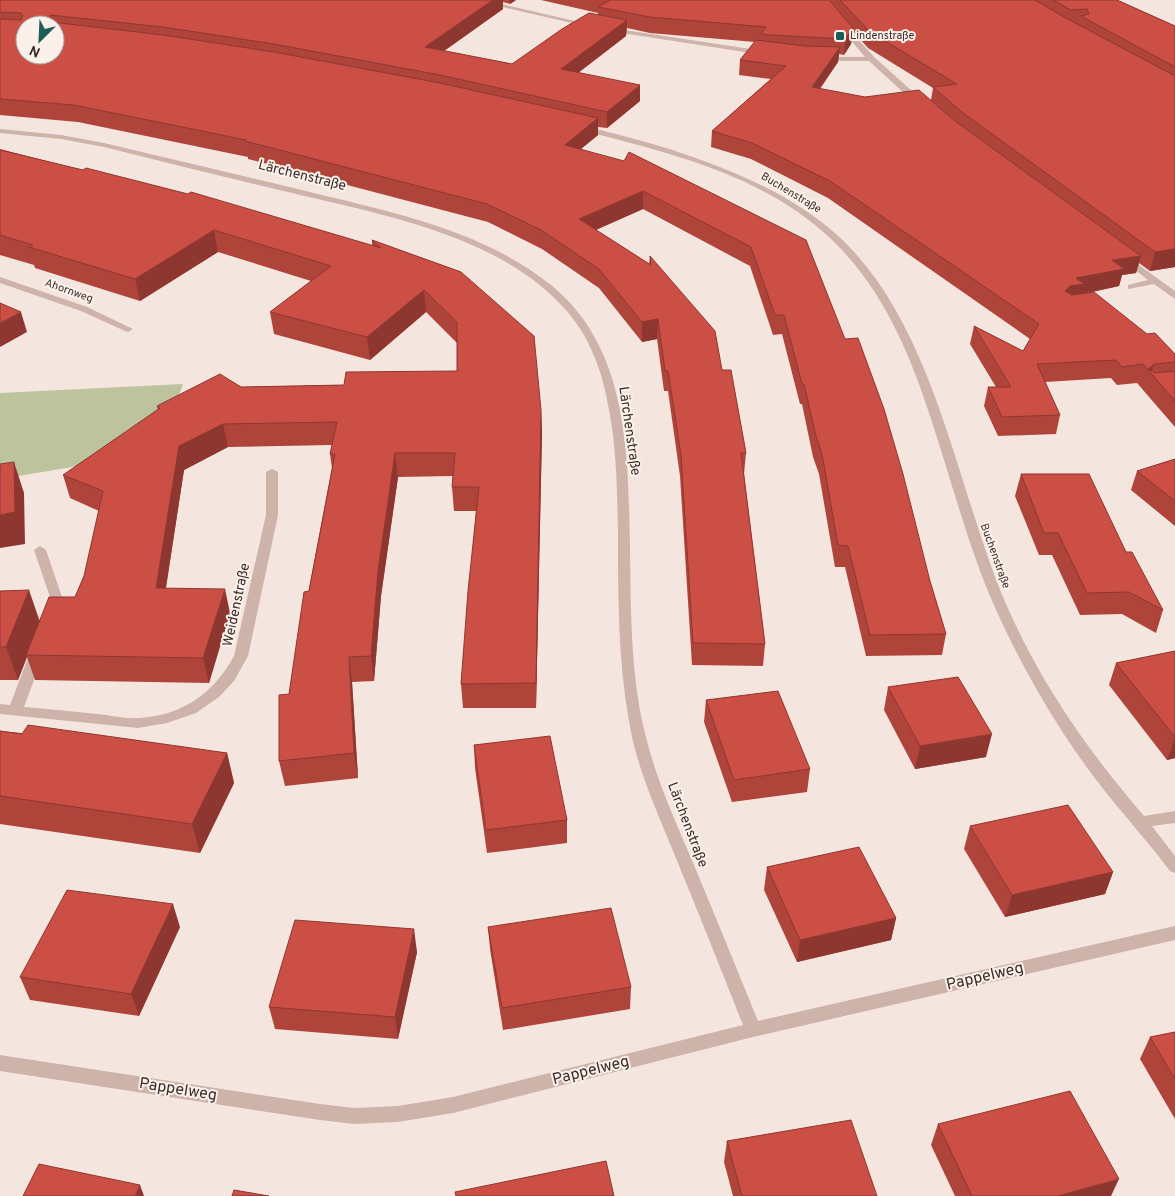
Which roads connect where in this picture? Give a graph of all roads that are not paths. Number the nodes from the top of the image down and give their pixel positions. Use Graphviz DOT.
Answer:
graph roads {
  1 [pos="475,0"];
  2 [pos="820,0"];
  3 [pos="595,26"];
  4 [pos="603,28"];
  5 [pos="768,53"];
  6 [pos="815,58"];
  7 [pos="871,59"];
  8 [pos="926,108"];
  9 [pos="574,126"];
  10 [pos="0,131"];
  11 [pos="1120,255"];
  12 [pos="0,280"];
  13 [pos="1155,281"];
  14 [pos="1131,287"];
  15 [pos="1175,296"];
  16 [pos="128,329"];
  17 [pos="272,472"];
  18 [pos="40,550"];
  19 [pos="0,709"];
  20 [pos="15,711"];
  21 [pos="1175,817"];
  22 [pos="1140,822"];
  23 [pos="1175,867"];
  24 [pos="1175,933"];
  25 [pos="753,1030"];
  26 [pos="0,1063"];
  1 -- 3 [label="street"];
  2 -- 7 [label="street"];
  4 -- 5 [label="street"];
  6 -- 7 [label="street"];
  7 -- 8 [label="street"];
  9 -- 22 [label="street, Buchenstraße"];
  10 -- 25 [label="street, Lärchenstraße"];
  11 -- 13 [label="street"];
  12 -- 16 [label="street, Ahornweg"];
  13 -- 14 [label="street"];
  13 -- 15 [label="street"];
  17 -- 20 [label="street, Weidenstraße"];
  18 -- 20 [label="street"];
  19 -- 20 [label="street, Weidenstraße"];
  21 -- 22 [label="street"];
  22 -- 23 [label="street, Buchenstraße"];
  24 -- 25 [label="street, Pappelweg"];
  25 -- 26 [label="street, Pappelweg"];
}
